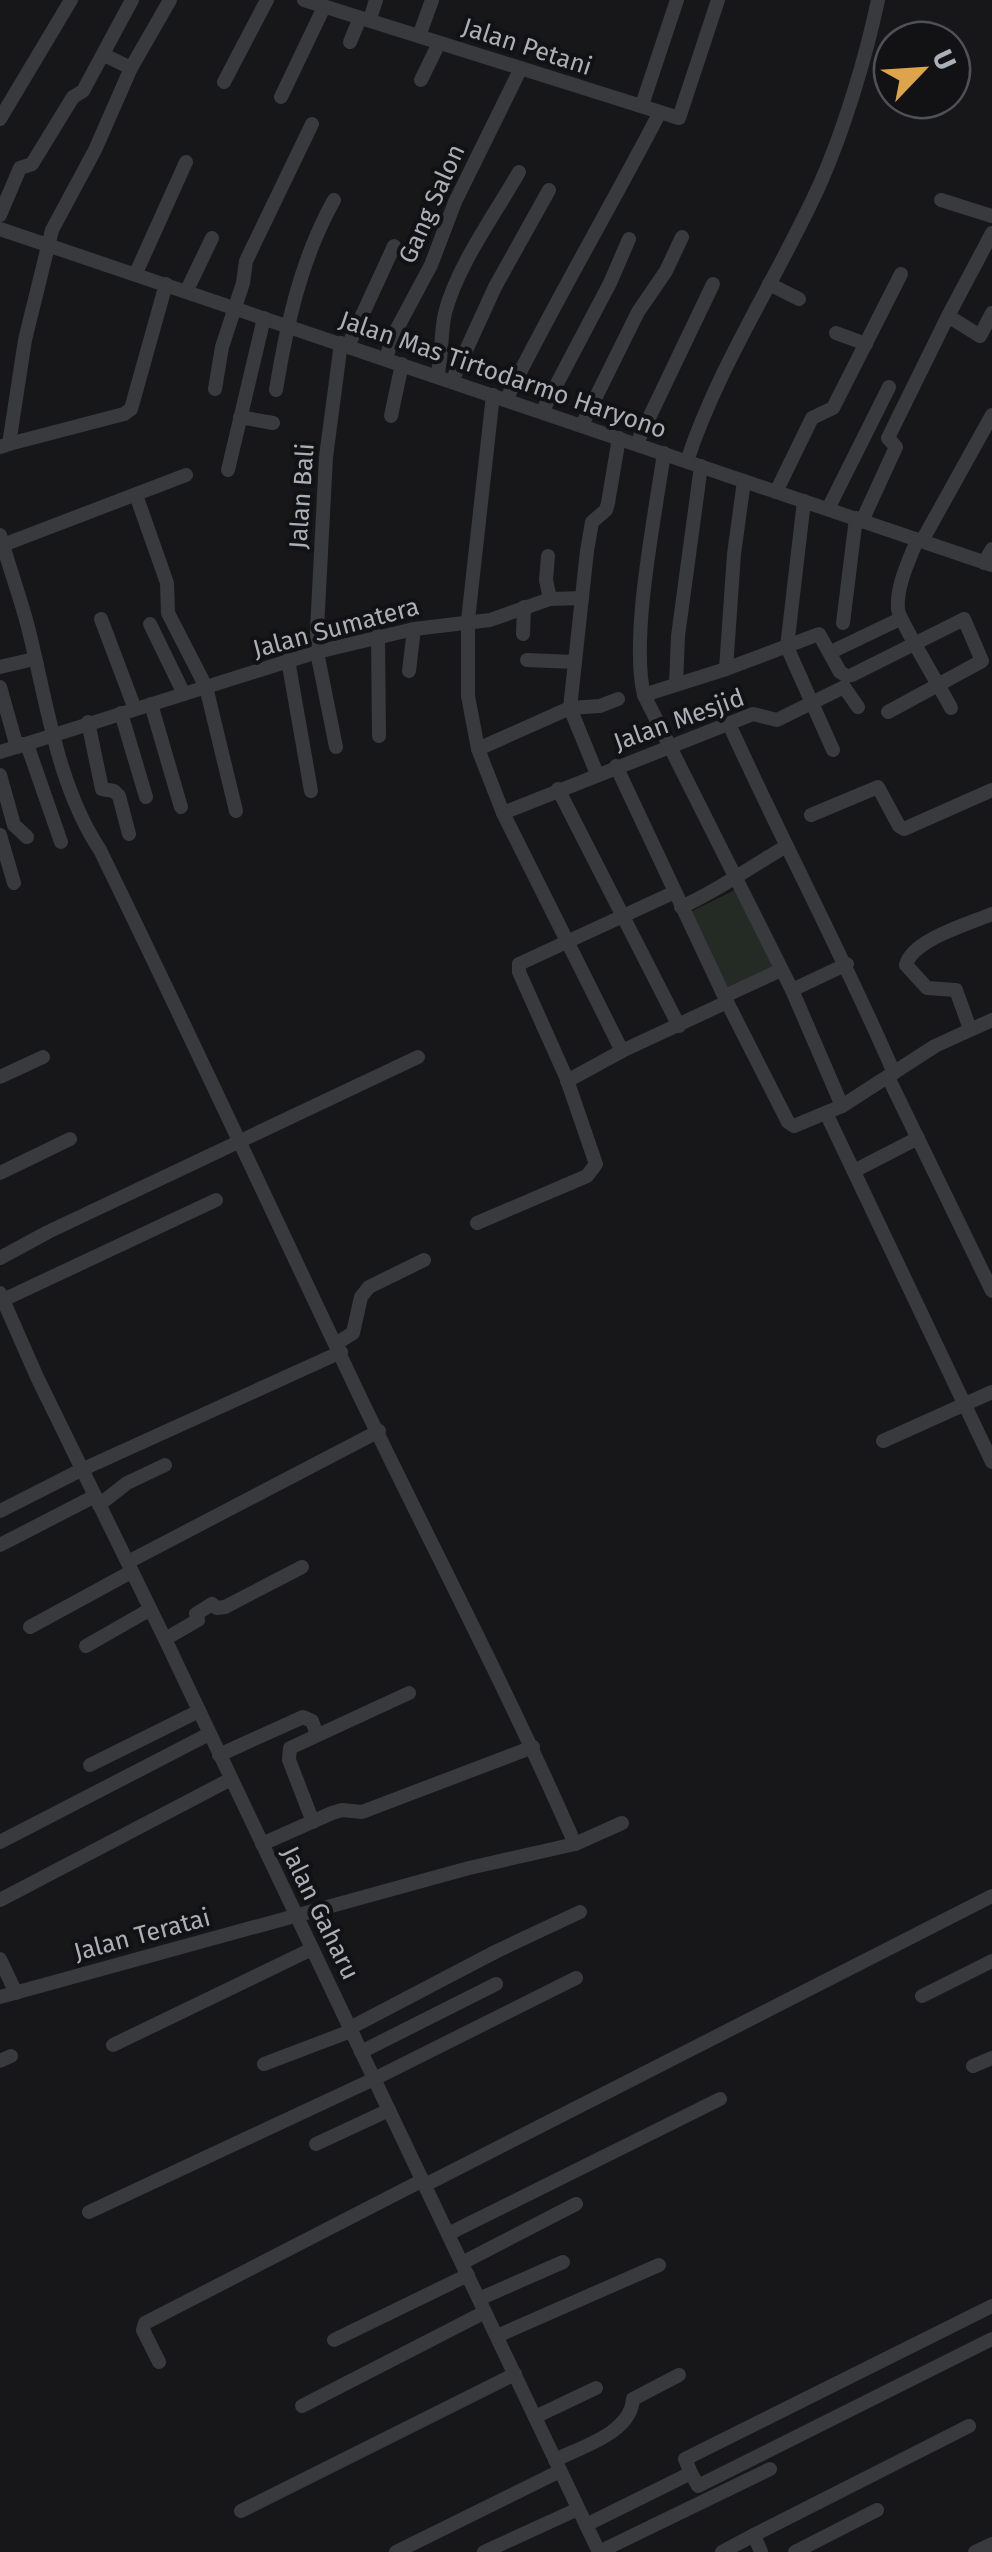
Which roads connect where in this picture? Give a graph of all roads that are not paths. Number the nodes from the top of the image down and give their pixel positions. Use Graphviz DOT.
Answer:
graph roads {
  1 [pos="71,0"];
  2 [pos="132,0"];
  3 [pos="170,0"];
  4 [pos="267,0"];
  5 [pos="304,0"];
  6 [pos="376,0"];
  7 [pos="432,0"];
  8 [pos="676,0"];
  9 [pos="718,0"];
  10 [pos="878,0"];
  11 [pos="324,8"];
  12 [pos="365,18"];
  13 [pos="418,36"];
  14 [pos="350,42"];
  15 [pos="439,43"];
  16 [pos="104,56"];
  17 [pos="131,68"];
  18 [pos="520,68"];
  19 [pos="420,80"];
  20 [pos="224,82"];
  21 [pos="280,97"];
  22 [pos="642,105"];
  23 [pos="660,114"];
  24 [pos="0,119"];
  25 [pos="312,124"];
  26 [pos="186,162"];
  27 [pos="519,172"];
  28 [pos="549,190"];
  29 [pos="334,200"];
  30 [pos="941,200"];
  31 [pos="0,215"];
  32 [pos="992,216"];
  33 [pos="0,229"];
  34 [pos="992,233"];
  35 [pos="212,238"];
  36 [pos="682,238"];
  37 [pos="629,239"];
  38 [pos="48,244"];
  39 [pos="394,246"];
  40 [pos="136,273"];
  41 [pos="901,274"];
  42 [pos="166,284"];
  43 [pos="712,284"];
  44 [pos="769,284"];
  45 [pos="186,290"];
  46 [pos="799,299"];
  47 [pos="235,309"];
  48 [pos="992,313"];
  49 [pos="948,316"];
  50 [pos="264,318"];
  51 [pos="286,325"];
  52 [pos="836,332"];
  53 [pos="866,344"];
  54 [pos="345,345"];
  55 [pos="386,359"];
  56 [pos="402,364"];
  57 [pos="437,376"];
  58 [pos="452,381"];
  59 [pos="889,388"];
  60 [pos="215,389"];
  61 [pos="276,390"];
  62 [pos="500,397"];
  63 [pos="542,412"];
  64 [pos="992,415"];
  65 [pos="240,416"];
  66 [pos="391,416"];
  67 [pos="273,423"];
  68 [pos="582,425"];
  69 [pos="619,438"];
  70 [pos="637,443"];
  71 [pos="4,446"];
  72 [pos="664,454"];
  73 [pos="694,464"];
  74 [pos="228,470"];
  75 [pos="186,474"];
  76 [pos="744,481"];
  77 [pos="776,492"];
  78 [pos="136,495"];
  79 [pos="804,501"];
  80 [pos="828,510"];
  81 [pos="859,520"];
  82 [pos="2,540"];
  83 [pos="919,541"];
  84 [pos="992,549"];
  85 [pos="548,556"];
  86 [pos="988,564"];
  87 [pos="582,598"];
  88 [pos="550,599"];
  89 [pos="524,608"];
  90 [pos="102,619"];
  91 [pos="900,619"];
  92 [pos="468,620"];
  93 [pos="843,623"];
  94 [pos="150,624"];
  95 [pos="414,629"];
  96 [pos="522,634"];
  97 [pos="378,636"];
  98 [pos="916,642"];
  99 [pos="787,647"];
  100 [pos="316,652"];
  101 [pos="831,652"];
  102 [pos="34,659"];
  103 [pos="288,660"];
  104 [pos="527,660"];
  105 [pos="575,662"];
  106 [pos="0,668"];
  107 [pos="726,670"];
  108 [pos="409,672"];
  109 [pos="676,684"];
  110 [pos="940,686"];
  111 [pos="0,687"];
  112 [pos="206,687"];
  113 [pos="184,694"];
  114 [pos="644,695"];
  115 [pos="618,699"];
  116 [pos="811,703"];
  117 [pos="151,704"];
  118 [pos="858,707"];
  119 [pos="570,708"];
  120 [pos="951,708"];
  121 [pos="128,711"];
  122 [pos="888,712"];
  123 [pos="88,722"];
  124 [pos="729,724"];
  125 [pos="53,733"];
  126 [pos="379,736"];
  127 [pos="20,745"];
  128 [pos="336,747"];
  129 [pos="669,748"];
  130 [pos="478,749"];
  131 [pos="833,750"];
  132 [pos="0,752"];
  133 [pos="616,766"];
  134 [pos="597,774"];
  135 [pos="0,775"];
  136 [pos="558,789"];
  137 [pos="992,790"];
  138 [pos="312,791"];
  139 [pos="146,797"];
  140 [pos="181,807"];
  141 [pos="236,812"];
  142 [pos="503,813"];
  143 [pos="811,814"];
  144 [pos="130,834"];
  145 [pos="0,835"];
  146 [pos="27,837"];
  147 [pos="61,842"];
  148 [pos="785,848"];
  149 [pos="734,875"];
  150 [pos="14,883"];
  151 [pos="675,892"];
  152 [pos="681,907"];
  153 [pos="992,914"];
  154 [pos="623,917"];
  155 [pos="568,942"];
  156 [pos="846,964"];
  157 [pos="780,970"];
  158 [pos="792,990"];
  159 [pos="726,999"];
  160 [pos="992,1020"];
  161 [pos="679,1026"];
  162 [pos="970,1030"];
  163 [pos="622,1051"];
  164 [pos="44,1056"];
  165 [pos="418,1057"];
  166 [pos="891,1075"];
  167 [pos="0,1076"];
  168 [pos="567,1082"];
  169 [pos="842,1106"];
  170 [pos="826,1113"];
  171 [pos="918,1138"];
  172 [pos="70,1140"];
  173 [pos="240,1141"];
  174 [pos="854,1171"];
  175 [pos="0,1174"];
  176 [pos="216,1200"];
  177 [pos="476,1223"];
  178 [pos="0,1258"];
  179 [pos="424,1260"];
  180 [pos="992,1291"];
  181 [pos="2,1297"];
  182 [pos="6,1326"];
  183 [pos="339,1348"];
  184 [pos="992,1392"];
  185 [pos="964,1403"];
  186 [pos="379,1431"];
  187 [pos="883,1442"];
  188 [pos="992,1462"];
  189 [pos="165,1466"];
  190 [pos="82,1470"];
  191 [pos="97,1500"];
  192 [pos="0,1511"];
  193 [pos="0,1545"];
  194 [pos="129,1567"];
  195 [pos="302,1567"];
  196 [pos="149,1610"];
  197 [pos="30,1627"];
  198 [pos="165,1639"];
  199 [pos="86,1646"];
  200 [pos="409,1693"];
  201 [pos="199,1711"];
  202 [pos="210,1734"];
  203 [pos="317,1735"];
  204 [pos="533,1747"];
  205 [pos="220,1756"];
  206 [pos="90,1765"];
  207 [pos="231,1779"];
  208 [pos="313,1822"];
  209 [pos="622,1823"];
  210 [pos="0,1842"];
  211 [pos="262,1844"];
  212 [pos="576,1844"];
  213 [pos="992,1896"];
  214 [pos="0,1900"];
  215 [pos="580,1912"];
  216 [pos="297,1917"];
  217 [pos="312,1948"];
  218 [pos="0,1959"];
  219 [pos="992,1961"];
  220 [pos="576,1978"];
  221 [pos="496,1984"];
  222 [pos="8,1995"];
  223 [pos="922,1996"];
  224 [pos="350,2029"];
  225 [pos="113,2045"];
  226 [pos="362,2052"];
  227 [pos="992,2058"];
  228 [pos="264,2064"];
  229 [pos="974,2066"];
  230 [pos="374,2079"];
  231 [pos="720,2099"];
  232 [pos="389,2110"];
  233 [pos="316,2144"];
  234 [pos="424,2183"];
  235 [pos="576,2204"];
  236 [pos="90,2212"];
  237 [pos="448,2234"];
  238 [pos="563,2262"];
  239 [pos="659,2265"];
  240 [pos="465,2269"];
  241 [pos="482,2306"];
  242 [pos="992,2306"];
  243 [pos="497,2336"];
  244 [pos="992,2339"];
  245 [pos="334,2340"];
  246 [pos="159,2362"];
  247 [pos="514,2374"];
  248 [pos="680,2375"];
  249 [pos="596,2388"];
  250 [pos="302,2406"];
  251 [pos="535,2417"];
  252 [pos="969,2426"];
  253 [pos="558,2465"];
  254 [pos="770,2469"];
  255 [pos="691,2473"];
  256 [pos="578,2509"];
  257 [pos="877,2510"];
  258 [pos="241,2511"];
  259 [pos="586,2525"];
  260 [pos="754,2535"];
  261 [pos="992,2544"];
  262 [pos="396,2552"];
  263 [pos="484,2552"];
  264 [pos="597,2552"];
  265 [pos="722,2552"];
  266 [pos="761,2552"];
  267 [pos="795,2552"];
  268 [pos="974,2552"];
  1 -- 24 [label="street"];
  2 -- 16 [label="street"];
  3 -- 17 [label="street"];
  4 -- 20 [label="street"];
  5 -- 11 [label="street, Jalan Petani"];
  6 -- 12 [label="street"];
  7 -- 13 [label="street"];
  8 -- 22 [label="street"];
  9 -- 23 [label="street, Jalan Petani"];
  10 -- 44 [label="street"];
  11 -- 12 [label="street, Jalan Petani"];
  11 -- 21 [label="street"];
  12 -- 13 [label="street, Jalan Petani"];
  12 -- 14 [label="street"];
  13 -- 15 [label="street, Jalan Petani"];
  15 -- 18 [label="street, Jalan Petani"];
  15 -- 19 [label="street"];
  16 -- 17 [label="street"];
  16 -- 31 [label="street"];
  17 -- 38 [label="street"];
  18 -- 22 [label="street, Jalan Petani"];
  18 -- 55 [label="street, Gang Salon"];
  22 -- 23 [label="street, Jalan Petani"];
  23 -- 62 [label="street"];
  25 -- 47 [label="street"];
  26 -- 40 [label="street"];
  27 -- 57 [label="street"];
  28 -- 58 [label="street"];
  29 -- 51 [label="street"];
  30 -- 32 [label="street"];
  33 -- 38 [label="street, Jalan Mas Tirtodarmo Haryono"];
  34 -- 49 [label="street"];
  35 -- 45 [label="street"];
  36 -- 68 [label="street"];
  37 -- 63 [label="street"];
  38 -- 40 [label="street, Jalan Mas Tirtodarmo Haryono"];
  38 -- 71 [label="street"];
  39 -- 54 [label="street, Jalan Bali"];
  40 -- 42 [label="street, Jalan Mas Tirtodarmo Haryono"];
  41 -- 53 [label="street"];
  42 -- 45 [label="street, Jalan Mas Tirtodarmo Haryono"];
  42 -- 71 [label="street"];
  43 -- 70 [label="street"];
  44 -- 46 [label="street"];
  44 -- 73 [label="street"];
  45 -- 47 [label="street, Jalan Mas Tirtodarmo Haryono"];
  47 -- 50 [label="street, Jalan Mas Tirtodarmo Haryono"];
  47 -- 60 [label="street"];
  48 -- 49 [label="street"];
  49 -- 81 [label="street"];
  50 -- 51 [label="street, Jalan Mas Tirtodarmo Haryono"];
  50 -- 65 [label="street"];
  51 -- 54 [label="street, Jalan Mas Tirtodarmo Haryono"];
  51 -- 61 [label="street"];
  52 -- 53 [label="street"];
  53 -- 77 [label="street"];
  54 -- 55 [label="street, Jalan Mas Tirtodarmo Haryono"];
  54 -- 100 [label="street, Jalan Bali"];
  55 -- 56 [label="street, Jalan Mas Tirtodarmo Haryono"];
  56 -- 57 [label="street, Jalan Mas Tirtodarmo Haryono"];
  56 -- 66 [label="street"];
  57 -- 58 [label="street, Jalan Mas Tirtodarmo Haryono"];
  58 -- 62 [label="street, Jalan Mas Tirtodarmo Haryono"];
  59 -- 80 [label="street"];
  62 -- 63 [label="street, Jalan Mas Tirtodarmo Haryono"];
  62 -- 92 [label="street"];
  63 -- 68 [label="street, Jalan Mas Tirtodarmo Haryono"];
  64 -- 83 [label="street"];
  65 -- 67 [label="street"];
  65 -- 74 [label="street"];
  68 -- 69 [label="street, Jalan Mas Tirtodarmo Haryono"];
  69 -- 70 [label="street, Jalan Mas Tirtodarmo Haryono"];
  69 -- 87 [label="street"];
  70 -- 72 [label="street, Jalan Mas Tirtodarmo Haryono"];
  72 -- 73 [label="street, Jalan Mas Tirtodarmo Haryono"];
  72 -- 114 [label="street"];
  73 -- 76 [label="street, Jalan Mas Tirtodarmo Haryono"];
  73 -- 109 [label="street"];
  75 -- 78 [label="street"];
  76 -- 77 [label="street, Jalan Mas Tirtodarmo Haryono"];
  76 -- 107 [label="street"];
  77 -- 79 [label="street, Jalan Mas Tirtodarmo Haryono"];
  78 -- 82 [label="street"];
  78 -- 112 [label="street"];
  79 -- 80 [label="street, Jalan Mas Tirtodarmo Haryono"];
  79 -- 99 [label="street"];
  80 -- 81 [label="street, Jalan Mas Tirtodarmo Haryono"];
  81 -- 83 [label="street, Jalan Mas Tirtodarmo Haryono"];
  81 -- 93 [label="street"];
  82 -- 102 [label="street"];
  83 -- 86 [label="street, Jalan Mas Tirtodarmo Haryono"];
  83 -- 91 [label="street"];
  84 -- 86 [label="street"];
  85 -- 88 [label="street"];
  87 -- 88 [label="street, Jalan Sumatera"];
  87 -- 105 [label="street"];
  88 -- 89 [label="street, Jalan Sumatera"];
  89 -- 92 [label="street, Jalan Sumatera"];
  89 -- 96 [label="street"];
  90 -- 121 [label="street"];
  91 -- 98 [label="street"];
  91 -- 101 [label="street"];
  92 -- 95 [label="street, Jalan Sumatera"];
  92 -- 130 [label="street"];
  94 -- 113 [label="street"];
  95 -- 97 [label="street, Jalan Sumatera"];
  95 -- 108 [label="street"];
  97 -- 100 [label="street, Jalan Sumatera"];
  97 -- 126 [label="street"];
  98 -- 101 [label="street"];
  98 -- 110 [label="street"];
  98 -- 110 [label="street"];
  99 -- 101 [label="street"];
  99 -- 107 [label="street"];
  99 -- 116 [label="street"];
  100 -- 103 [label="street, Jalan Sumatera"];
  100 -- 128 [label="street, Jalan Bali"];
  102 -- 106 [label="street"];
  102 -- 125 [label="street"];
  103 -- 112 [label="street, Jalan Sumatera"];
  103 -- 138 [label="street"];
  104 -- 105 [label="street"];
  105 -- 119 [label="street"];
  107 -- 109 [label="street"];
  109 -- 114 [label="street"];
  110 -- 120 [label="street"];
  110 -- 122 [label="street"];
  111 -- 127 [label="street"];
  112 -- 113 [label="street, Jalan Sumatera"];
  112 -- 141 [label="street"];
  113 -- 117 [label="street, Jalan Sumatera"];
  114 -- 129 [label="street"];
  115 -- 119 [label="street"];
  116 -- 118 [label="street, Jalan Mesjid"];
  116 -- 124 [label="street, Jalan Mesjid"];
  116 -- 131 [label="street"];
  117 -- 121 [label="street, Jalan Sumatera"];
  117 -- 140 [label="street"];
  119 -- 130 [label="street"];
  119 -- 134 [label="street"];
  121 -- 123 [label="street, Jalan Sumatera"];
  121 -- 139 [label="street"];
  123 -- 125 [label="street, Jalan Sumatera"];
  123 -- 144 [label="street"];
  124 -- 129 [label="street, Jalan Mesjid"];
  124 -- 148 [label="street"];
  125 -- 127 [label="street, Jalan Sumatera"];
  125 -- 173 [label="street"];
  127 -- 132 [label="street, Jalan Sumatera"];
  127 -- 147 [label="street"];
  129 -- 133 [label="street, Jalan Mesjid"];
  129 -- 149 [label="street"];
  130 -- 142 [label="street"];
  133 -- 134 [label="street, Jalan Mesjid"];
  133 -- 151 [label="street"];
  134 -- 136 [label="street, Jalan Mesjid"];
  135 -- 146 [label="street"];
  136 -- 142 [label="street, Jalan Mesjid"];
  136 -- 154 [label="street"];
  137 -- 143 [label="street"];
  142 -- 155 [label="street"];
  145 -- 150 [label="street"];
  148 -- 149 [label="street"];
  148 -- 156 [label="street"];
  149 -- 152 [label="street"];
  149 -- 157 [label="street"];
  151 -- 152 [label="street"];
  151 -- 154 [label="street"];
  152 -- 159 [label="street"];
  153 -- 162 [label="street"];
  154 -- 155 [label="street"];
  154 -- 161 [label="street"];
  155 -- 163 [label="street"];
  155 -- 168 [label="street"];
  156 -- 158 [label="street"];
  156 -- 166 [label="street"];
  157 -- 158 [label="street"];
  157 -- 159 [label="street"];
  158 -- 169 [label="street"];
  159 -- 161 [label="street"];
  159 -- 170 [label="street"];
  160 -- 162 [label="street"];
  161 -- 163 [label="street"];
  162 -- 166 [label="street"];
  163 -- 168 [label="street"];
  164 -- 167 [label="street"];
  165 -- 173 [label="street"];
  166 -- 169 [label="street"];
  166 -- 171 [label="street"];
  168 -- 177 [label="street"];
  169 -- 170 [label="street"];
  170 -- 174 [label="street"];
  171 -- 174 [label="street"];
  171 -- 180 [label="street"];
  172 -- 175 [label="street"];
  173 -- 178 [label="street"];
  173 -- 183 [label="street"];
  174 -- 185 [label="street"];
  176 -- 181 [label="street"];
  179 -- 183 [label="street"];
  181 -- 182 [label="street, Jalan Gaharu"];
  182 -- 190 [label="street, Jalan Gaharu"];
  183 -- 186 [label="street"];
  183 -- 190 [label="street"];
  184 -- 185 [label="street"];
  185 -- 187 [label="street"];
  185 -- 188 [label="street"];
  186 -- 194 [label="street"];
  186 -- 204 [label="street"];
  189 -- 191 [label="street"];
  190 -- 191 [label="street, Jalan Gaharu"];
  190 -- 192 [label="street"];
  191 -- 193 [label="street"];
  191 -- 194 [label="street, Jalan Gaharu"];
  194 -- 196 [label="street, Jalan Gaharu"];
  194 -- 197 [label="street"];
  195 -- 198 [label="street"];
  196 -- 198 [label="street, Jalan Gaharu"];
  196 -- 199 [label="street"];
  198 -- 201 [label="street, Jalan Gaharu"];
  200 -- 203 [label="street"];
  201 -- 202 [label="street, Jalan Gaharu"];
  201 -- 206 [label="street"];
  202 -- 205 [label="street, Jalan Gaharu"];
  202 -- 210 [label="street"];
  203 -- 205 [label="street"];
  203 -- 208 [label="street"];
  204 -- 208 [label="street"];
  204 -- 212 [label="street"];
  205 -- 207 [label="street, Jalan Gaharu"];
  207 -- 211 [label="street, Jalan Gaharu"];
  207 -- 214 [label="street"];
  208 -- 211 [label="street"];
  209 -- 212 [label="street, Jalan Teratai"];
  211 -- 216 [label="street, Jalan Gaharu"];
  212 -- 216 [label="street, Jalan Teratai"];
  213 -- 234 [label="street"];
  215 -- 224 [label="street"];
  216 -- 217 [label="street, Jalan Gaharu"];
  216 -- 222 [label="street, Jalan Teratai"];
  217 -- 224 [label="street, Jalan Gaharu"];
  217 -- 225 [label="street"];
  218 -- 222 [label="street"];
  219 -- 223 [label="street"];
  220 -- 230 [label="street"];
  221 -- 226 [label="street"];
  224 -- 226 [label="street, Jalan Gaharu"];
  224 -- 228 [label="street"];
  226 -- 230 [label="street, Jalan Gaharu"];
  227 -- 229 [label="street"];
  230 -- 232 [label="street, Jalan Gaharu"];
  230 -- 236 [label="street"];
  231 -- 237 [label="street"];
  232 -- 233 [label="street"];
  232 -- 234 [label="street, Jalan Gaharu"];
  234 -- 237 [label="street, Jalan Gaharu"];
  234 -- 246 [label="street"];
  235 -- 240 [label="street"];
  237 -- 240 [label="street, Jalan Gaharu"];
  238 -- 241 [label="street"];
  239 -- 243 [label="street"];
  240 -- 241 [label="street, Jalan Gaharu"];
  240 -- 245 [label="street"];
  241 -- 243 [label="street, Jalan Gaharu"];
  241 -- 250 [label="street"];
  242 -- 255 [label="street"];
  243 -- 247 [label="street, Jalan Gaharu"];
  244 -- 255 [label="street"];
  247 -- 251 [label="street, Jalan Gaharu"];
  247 -- 258 [label="street"];
  248 -- 253 [label="street"];
  249 -- 251 [label="street"];
  251 -- 253 [label="street, Jalan Gaharu"];
  252 -- 260 [label="street"];
  253 -- 256 [label="street, Jalan Gaharu"];
  253 -- 262 [label="street"];
  254 -- 264 [label="street"];
  255 -- 259 [label="street"];
  256 -- 259 [label="street, Jalan Gaharu"];
  256 -- 263 [label="street"];
  257 -- 267 [label="street"];
  259 -- 264 [label="street, Jalan Gaharu"];
  260 -- 265 [label="street"];
  260 -- 266 [label="street"];
  261 -- 268 [label="street"];
}
